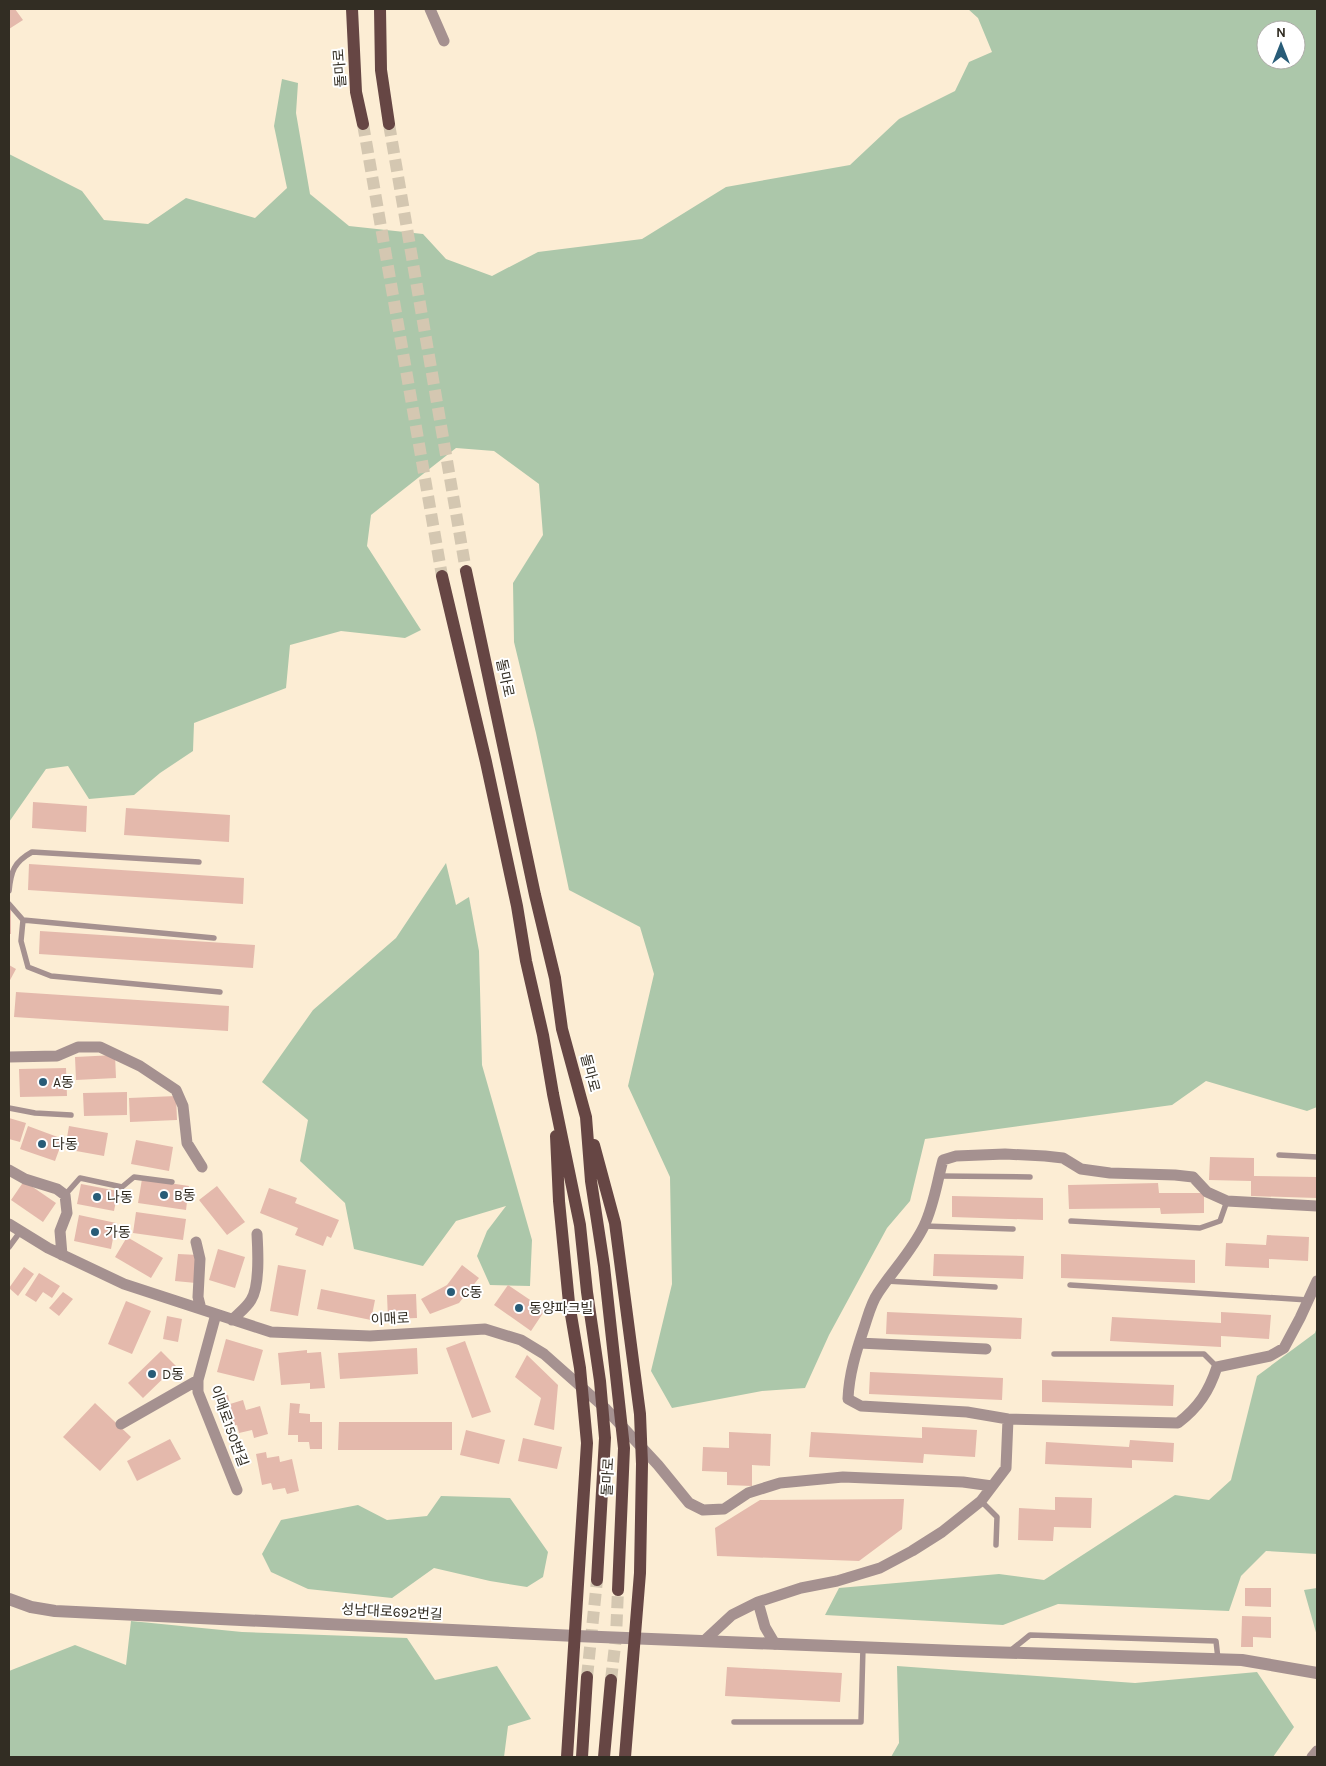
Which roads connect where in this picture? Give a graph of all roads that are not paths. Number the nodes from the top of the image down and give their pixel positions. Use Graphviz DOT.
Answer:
graph roads {
  1 [pos="352,9"];
  2 [pos="380,9"];
  3 [pos="430,9"];
  4 [pos="444,41"];
  5 [pos="363,124"];
  6 [pos="389,124"];
  7 [pos="466,571"];
  8 [pos="442,576"];
  9 [pos="198,862"];
  10 [pos="9,891"];
  11 [pos="9,904"];
  12 [pos="24,920"];
  13 [pos="214,938"];
  14 [pos="220,992"];
  15 [pos="9,1057"];
  16 [pos="553,1094"];
  17 [pos="9,1108"];
  18 [pos="71,1115"];
  19 [pos="586,1117"];
  20 [pos="1279,1155"];
  21 [pos="1317,1157"];
  22 [pos="202,1167"];
  23 [pos="9,1170"];
  24 [pos="939,1176"];
  25 [pos="1030,1177"];
  26 [pos="172,1182"];
  27 [pos="65,1195"];
  28 [pos="1228,1201"];
  29 [pos="1317,1206"];
  30 [pos="1071,1221"];
  31 [pos="9,1224"];
  32 [pos="924,1226"];
  33 [pos="1014,1229"];
  34 [pos="20,1232"];
  35 [pos="257,1234"];
  36 [pos="196,1242"];
  37 [pos="9,1247"];
  38 [pos="62,1255"];
  39 [pos="886,1281"];
  40 [pos="1317,1281"];
  41 [pos="1070,1285"];
  42 [pos="995,1287"];
  43 [pos="1308,1300"];
  44 [pos="200,1309"];
  45 [pos="216,1314"];
  46 [pos="232,1320"];
  47 [pos="859,1342"];
  48 [pos="986,1348"];
  49 [pos="1054,1354"];
  50 [pos="1218,1367"];
  51 [pos="198,1380"];
  52 [pos="1008,1419"];
  53 [pos="121,1424"];
  54 [pos="992,1486"];
  55 [pos="237,1490"];
  56 [pos="981,1501"];
  57 [pos="996,1545"];
  58 [pos="597,1580"];
  59 [pos="618,1590"];
  60 [pos="9,1599"];
  61 [pos="758,1602"];
  62 [pos="576,1636"];
  63 [pos="635,1638"];
  64 [pos="704,1640"];
  65 [pos="775,1644"];
  66 [pos="863,1647"];
  67 [pos="1009,1652"];
  68 [pos="1218,1659"];
  69 [pos="1317,1673"];
  70 [pos="587,1677"];
  71 [pos="611,1680"];
  72 [pos="734,1722"];
  73 [pos="1317,1751"];
  74 [pos="567,1757"];
  75 [pos="582,1757"];
  76 [pos="604,1757"];
  77 [pos="625,1757"];
  78 [pos="1312,1757"];
  1 -- 5 [label="main road, 돌마로"];
  2 -- 6 [label="main road"];
  3 -- 4 [label="street"];
  7 -- 19 [label="main road, 돌마로"];
  8 -- 16 [label="main road, 돌마로"];
  9 -- 10 [label="lane"];
  11 -- 12 [label="lane"];
  12 -- 13 [label="lane"];
  12 -- 14 [label="lane"];
  15 -- 22 [label="street"];
  16 -- 58 [label="main road, 돌마로"];
  16 -- 62 [label="main road"];
  17 -- 18 [label="lane"];
  19 -- 59 [label="main road, 돌마로"];
  19 -- 63 [label="main road"];
  20 -- 21 [label="lane"];
  23 -- 27 [label="street"];
  24 -- 25 [label="lane"];
  24 -- 28 [label="street"];
  24 -- 32 [label="street"];
  26 -- 27 [label="lane"];
  27 -- 38 [label="street"];
  28 -- 29 [label="street"];
  28 -- 30 [label="lane"];
  31 -- 34 [label="street, 이매로"];
  32 -- 33 [label="lane"];
  32 -- 39 [label="street"];
  34 -- 37 [label="lane"];
  34 -- 38 [label="street, 이매로"];
  35 -- 46 [label="street"];
  36 -- 44 [label="street"];
  38 -- 44 [label="street, 이매로"];
  39 -- 42 [label="lane"];
  39 -- 47 [label="street"];
  40 -- 43 [label="street"];
  41 -- 43 [label="lane"];
  43 -- 50 [label="street"];
  44 -- 45 [label="street, 이매로"];
  45 -- 46 [label="street, 이매로"];
  45 -- 51 [label="street, 이매로150번길"];
  46 -- 54 [label="street, 이매로"];
  47 -- 48 [label="street"];
  47 -- 52 [label="street"];
  49 -- 50 [label="lane"];
  50 -- 52 [label="street"];
  51 -- 53 [label="street"];
  51 -- 55 [label="street, 이매로150번길"];
  52 -- 54 [label="street"];
  54 -- 56 [label="street"];
  56 -- 57 [label="lane"];
  56 -- 61 [label="street"];
  60 -- 62 [label="street, 성남대로692번길"];
  61 -- 64 [label="street"];
  61 -- 65 [label="street"];
  62 -- 63 [label="street, 성남대로692번길"];
  62 -- 74 [label="main road"];
  63 -- 64 [label="street, 성남대로692번길"];
  63 -- 77 [label="main road"];
  64 -- 65 [label="street, 성남대로692번길"];
  65 -- 66 [label="street, 성남대로692번길"];
  66 -- 67 [label="street, 성남대로692번길"];
  66 -- 72 [label="lane"];
  67 -- 68 [label="street, 성남대로692번길"];
  67 -- 68 [label="lane"];
  68 -- 69 [label="street, 성남대로692번길"];
  70 -- 75 [label="main road"];
  71 -- 76 [label="main road"];
  73 -- 78 [label="street"];
}
